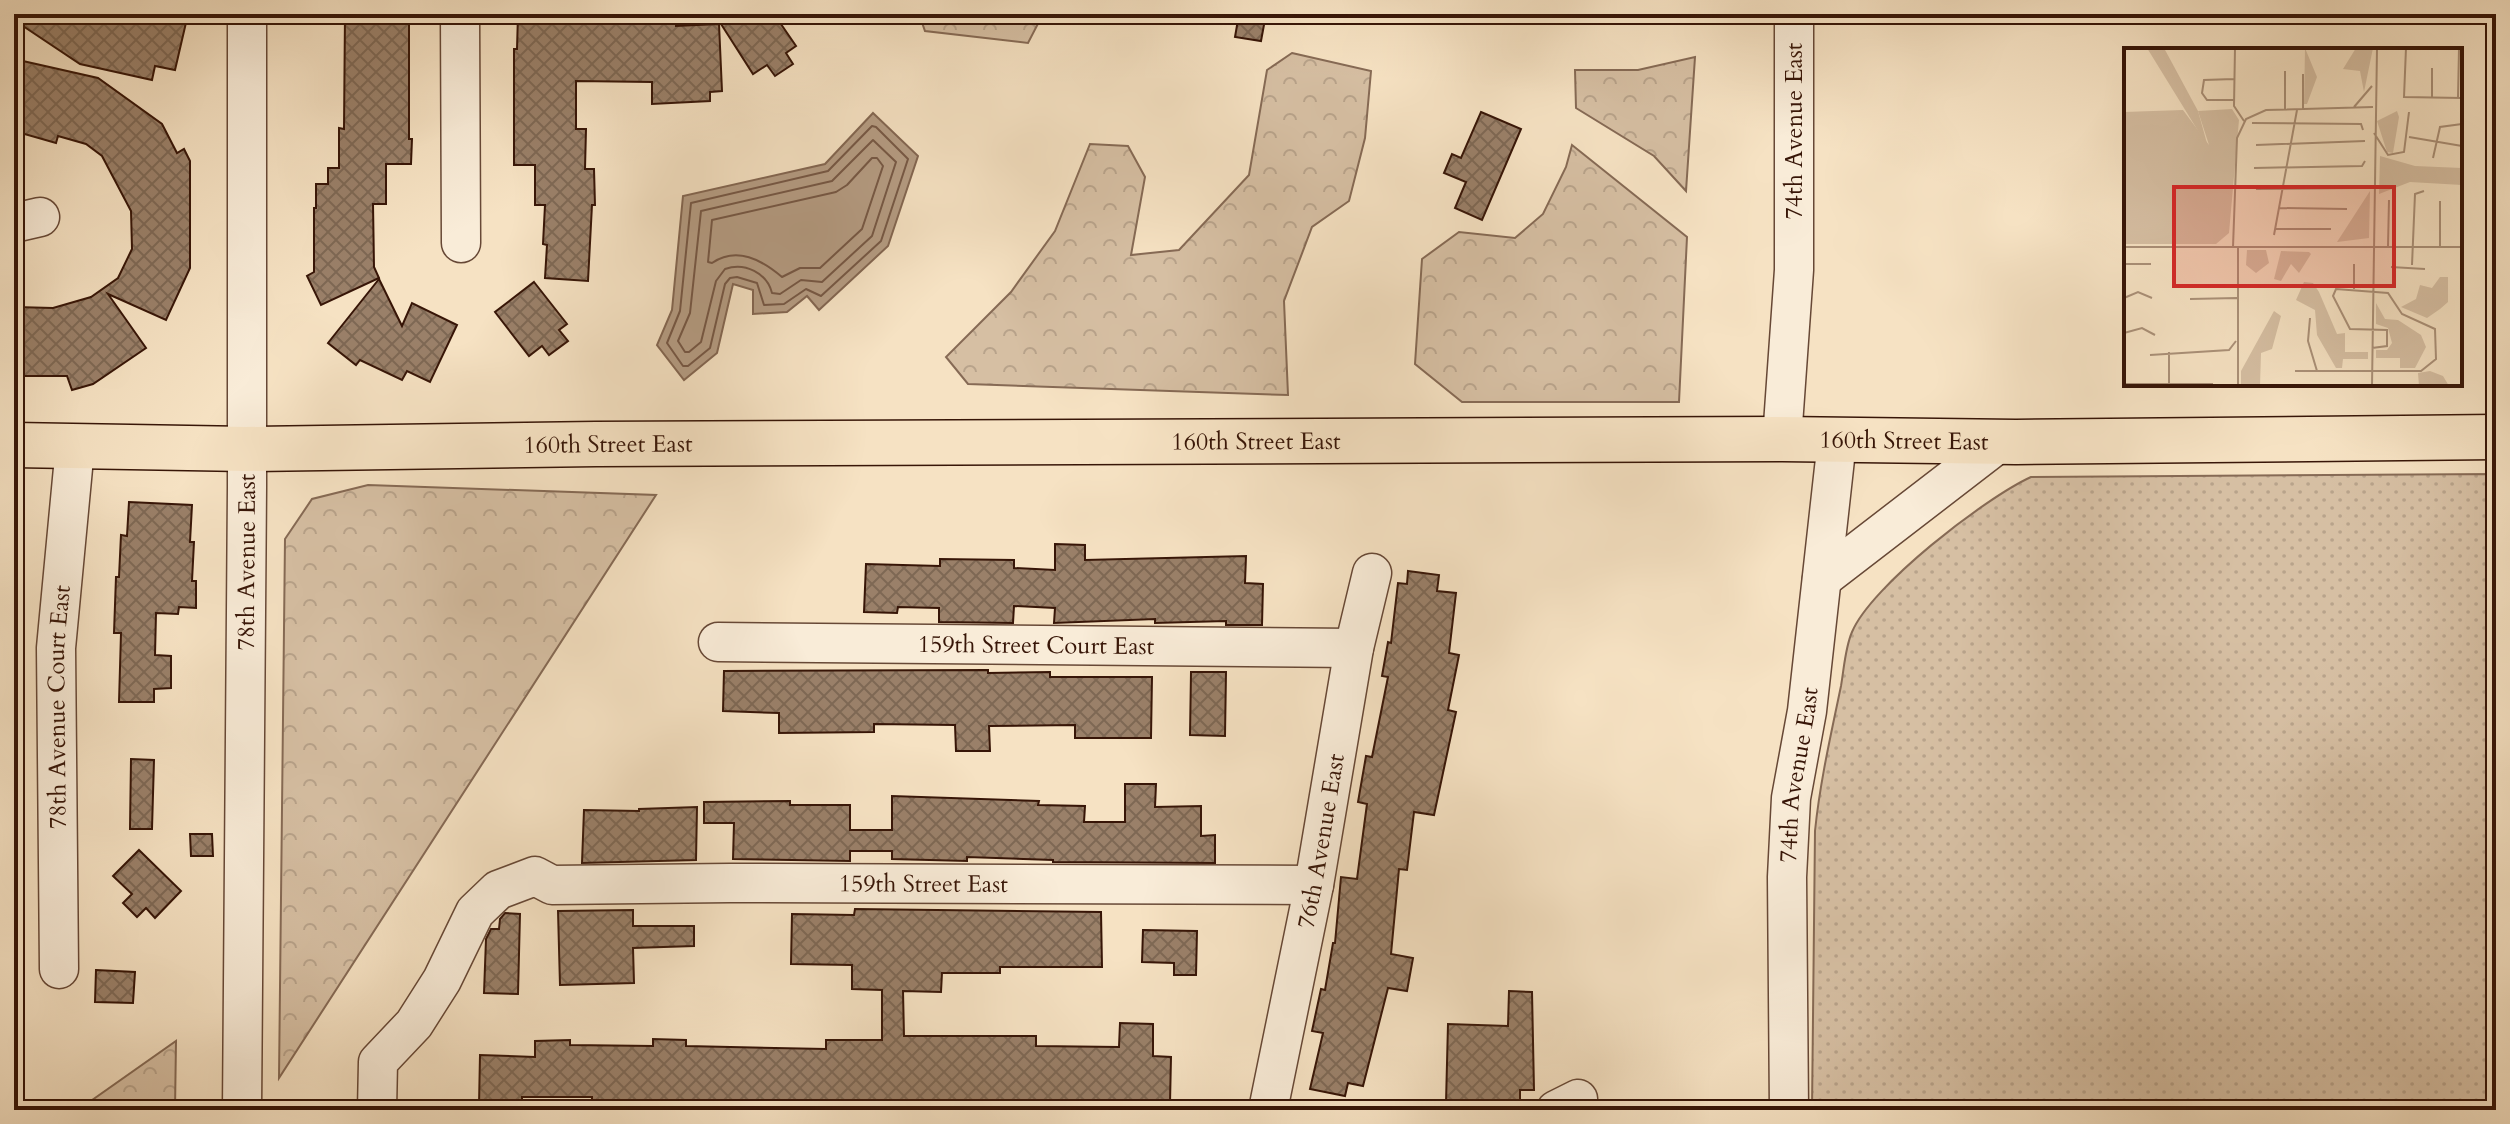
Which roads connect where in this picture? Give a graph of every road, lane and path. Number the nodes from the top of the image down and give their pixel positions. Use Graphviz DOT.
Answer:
graph roads {
  1 [pos="247,14"];
  2 [pos="460,14"];
  3 [pos="1794,14"];
  4 [pos="461,243"];
  5 [pos="2496,437"];
  6 [pos="1782,439"];
  7 [pos="1837,441"];
  8 [pos="2000,442"];
  9 [pos="14,445"];
  10 [pos="75,447"];
  11 [pos="246,449"];
  12 [pos="1372,573"];
  13 [pos="1822,579"];
  14 [pos="718,642"];
  15 [pos="1354,648"];
  16 [pos="1314,885"];
  17 [pos="59,969"];
  18 [pos="242,1110"];
  19 [pos="377,1110"];
  20 [pos="1268,1110"];
  21 [pos="1789,1110"];
  1 -- 11 [label="street, 78th Avenue East"];
  2 -- 4 [label="street"];
  3 -- 6 [label="street, 74th Avenue East"];
  5 -- 8 [label="main road, 160th Street East"];
  6 -- 7 [label="main road, 160th Street East"];
  6 -- 11 [label="main road, 160th Street East"];
  7 -- 8 [label="main road, 160th Street East"];
  7 -- 13 [label="street, 74th Avenue East"];
  8 -- 13 [label="street"];
  9 -- 10 [label="main road, 160th Street East"];
  10 -- 11 [label="main road, 160th Street East"];
  10 -- 17 [label="street, 78th Avenue Court East"];
  11 -- 18 [label="street, 78th Avenue East"];
  12 -- 15 [label="street, 76th Avenue East"];
  13 -- 21 [label="street, 74th Avenue East"];
  14 -- 15 [label="street, 159th Street Court East"];
  15 -- 16 [label="street, 76th Avenue East"];
  16 -- 19 [label="street, 159th Street East"];
  16 -- 20 [label="street, 76th Avenue East"];
}
